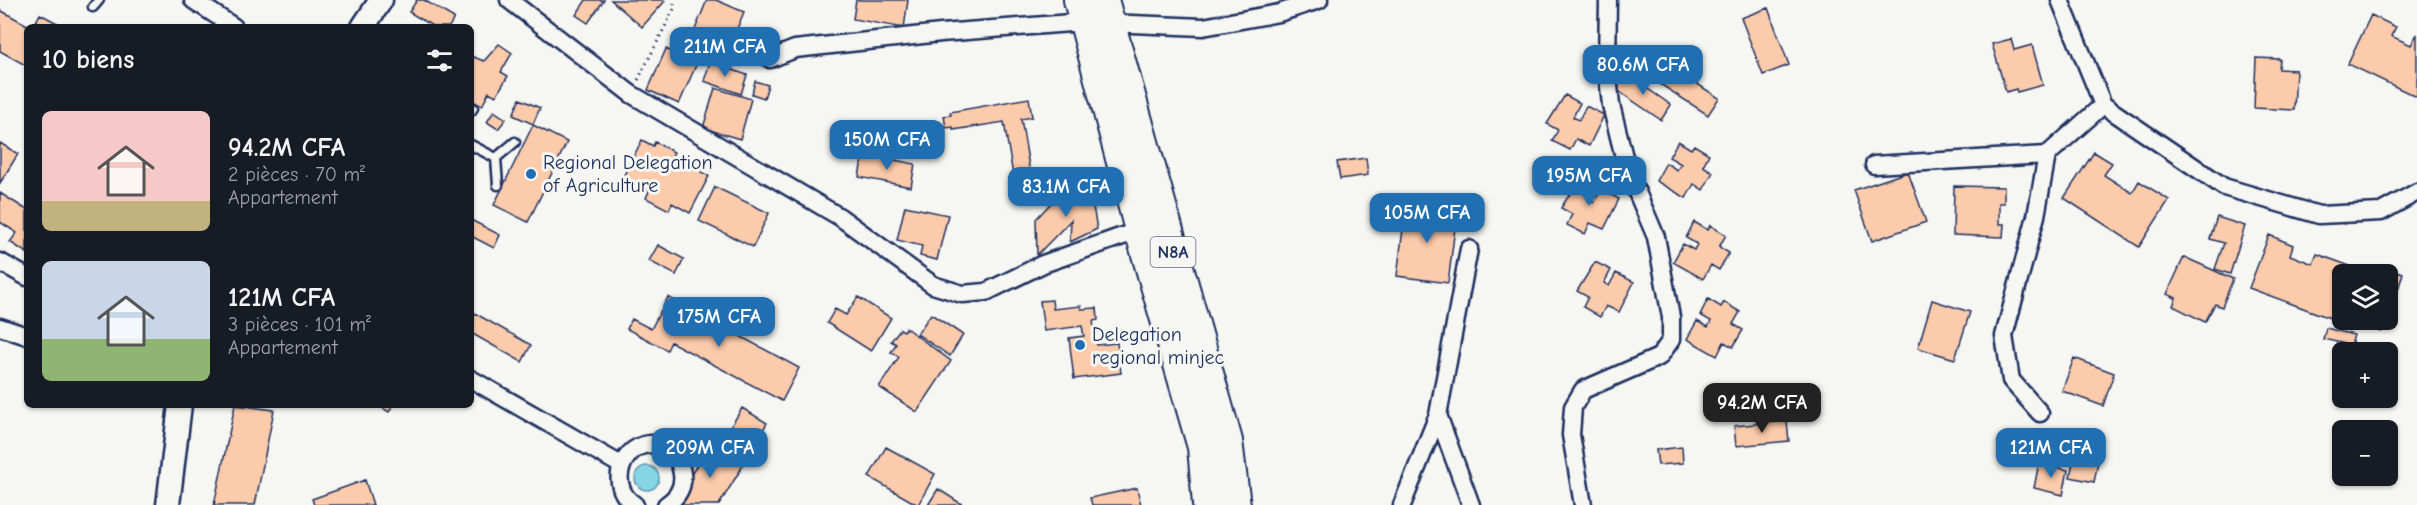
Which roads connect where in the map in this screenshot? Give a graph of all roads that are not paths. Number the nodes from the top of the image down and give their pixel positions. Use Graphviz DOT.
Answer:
graph roads {
  1 [pos="193,0"];
  2 [pos="381,0"];
  3 [pos="509,0"];
  4 [pos="1319,0"];
  5 [pos="1608,0"];
  6 [pos="2060,0"];
  7 [pos="1094,12"];
  8 [pos="229,24"];
  9 [pos="365,24"];
  10 [pos="770,59"];
  11 [pos="2103,105"];
  12 [pos="515,142"];
  13 [pos="474,147"];
  14 [pos="2047,155"];
  15 [pos="496,158"];
  16 [pos="1874,165"];
  17 [pos="498,185"];
  18 [pos="2417,192"];
  19 [pos="1140,230"];
  20 [pos="1469,249"];
  21 [pos="0,262"];
  22 [pos="24,275"];
  23 [pos="0,327"];
  24 [pos="24,335"];
  25 [pos="474,381"];
  26 [pos="180,408"];
  27 [pos="2040,413"];
  28 [pos="1438,415"];
  29 [pos="621,465"];
  30 [pos="168,505"];
  31 [pos="635,505"];
  32 [pos="666,505"];
  33 [pos="1208,505"];
  34 [pos="1235,505"];
  35 [pos="1402,505"];
  36 [pos="1471,505"];
  37 [pos="1583,505"];
  1 -- 8 [label="street"];
  2 -- 9 [label="street"];
  3 -- 19 [label="street"];
  4 -- 7 [label="street"];
  5 -- 37 [label="street"];
  6 -- 11 [label="street"];
  7 -- 10 [label="street"];
  7 -- 19 [label="highway, N8A"];
  7 -- 34 [label="highway, N8A"];
  11 -- 14 [label="street"];
  11 -- 18 [label="street"];
  12 -- 15 [label="lane"];
  13 -- 15 [label="lane"];
  14 -- 16 [label="street"];
  14 -- 27 [label="street"];
  15 -- 17 [label="lane"];
  19 -- 33 [label="highway, N8A"];
  20 -- 28 [label="street"];
  21 -- 22 [label="street"];
  23 -- 24 [label="street"];
  25 -- 29 [label="street"];
  26 -- 30 [label="street"];
  28 -- 35 [label="street"];
  28 -- 36 [label="street"];
  29 -- 31 [label="street"];
  29 -- 32 [label="street"];
}
